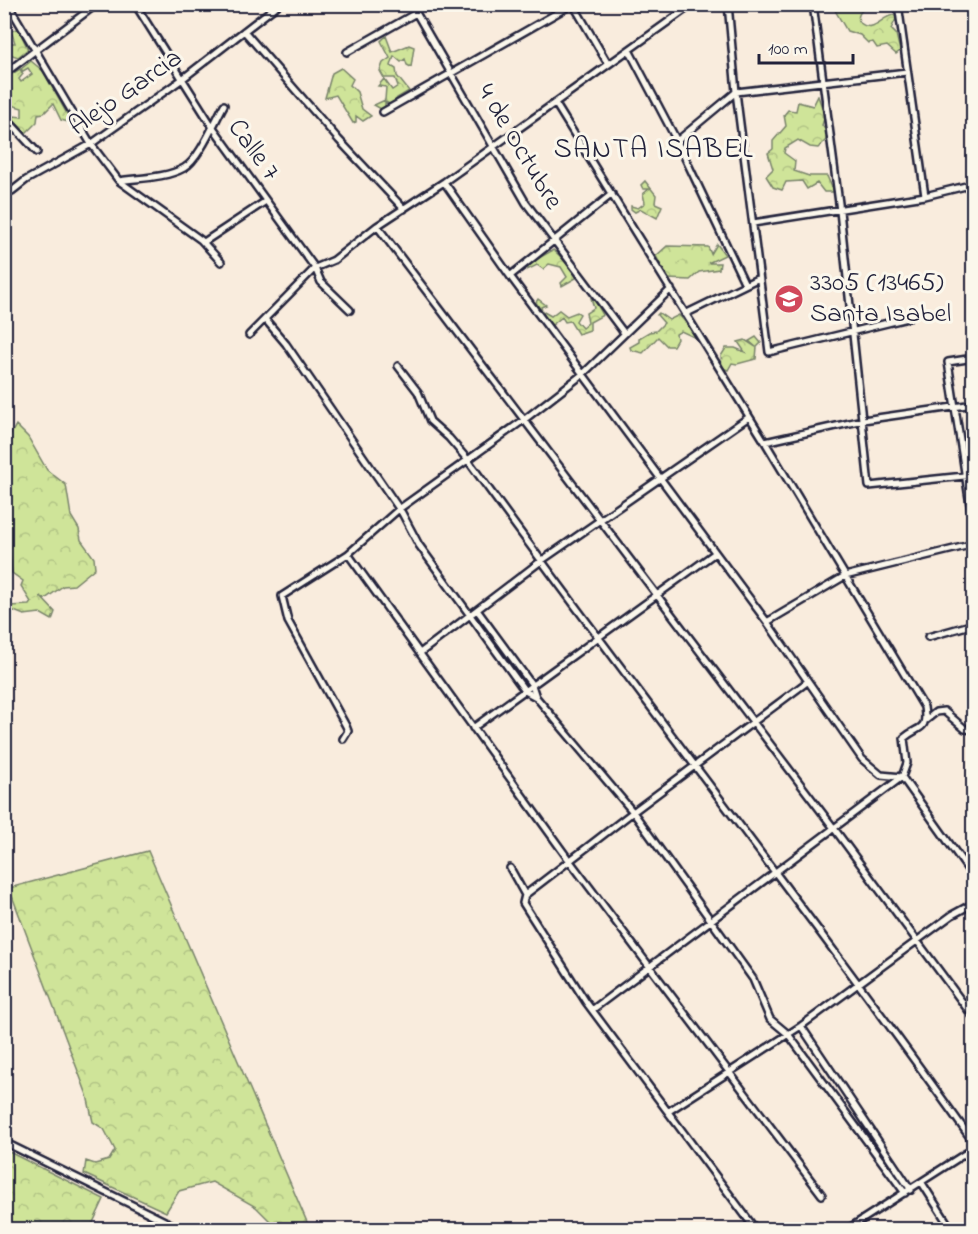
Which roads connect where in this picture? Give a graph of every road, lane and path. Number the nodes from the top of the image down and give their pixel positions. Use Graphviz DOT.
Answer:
graph roads {
  1 [pos="8,4"];
  2 [pos="97,4"];
  3 [pos="135,4"];
  4 [pos="263,4"];
  5 [pos="279,4"];
  6 [pos="411,4"];
  7 [pos="573,4"];
  8 [pos="693,4"];
  9 [pos="728,4"];
  10 [pos="813,4"];
  11 [pos="898,4"];
  12 [pos="268,12"];
  13 [pos="416,13"];
  14 [pos="244,31"];
  15 [pos="629,50"];
  16 [pos="35,51"];
  17 [pos="347,51"];
  18 [pos="608,64"];
  19 [pos="451,72"];
  20 [pos="907,72"];
  21 [pos="4,74"];
  22 [pos="181,80"];
  23 [pos="822,80"];
  24 [pos="736,92"];
  25 [pos="555,103"];
  26 [pos="224,105"];
  27 [pos="383,112"];
  28 [pos="4,116"];
  29 [pos="212,126"];
  30 [pos="677,141"];
  31 [pos="92,144"];
  32 [pos="493,148"];
  33 [pos="37,152"];
  34 [pos="119,181"];
  35 [pos="444,182"];
  36 [pos="974,184"];
  37 [pos="12,191"];
  38 [pos="612,194"];
  39 [pos="925,196"];
  40 [pos="267,201"];
  41 [pos="404,209"];
  42 [pos="840,211"];
  43 [pos="753,223"];
  44 [pos="377,226"];
  45 [pos="554,241"];
  46 [pos="204,242"];
  47 [pos="220,262"];
  48 [pos="315,268"];
  49 [pos="510,276"];
  50 [pos="759,278"];
  51 [pos="744,284"];
  52 [pos="671,289"];
  53 [pos="350,310"];
  54 [pos="686,314"];
  55 [pos="908,318"];
  56 [pos="265,319"];
  57 [pos="853,331"];
  58 [pos="624,333"];
  59 [pos="249,335"];
  60 [pos="974,358"];
  61 [pos="398,366"];
  62 [pos="583,374"];
  63 [pos="974,404"];
  64 [pos="957,406"];
  65 [pos="749,417"];
  66 [pos="525,420"];
  67 [pos="863,420"];
  68 [pos="765,442"];
  69 [pos="467,459"];
  70 [pos="974,475"];
  71 [pos="966,476"];
  72 [pos="660,477"];
  73 [pos="399,509"];
  74 [pos="600,520"];
  75 [pos="974,531"];
  76 [pos="974,544"];
  77 [pos="715,552"];
  78 [pos="348,554"];
  79 [pos="541,561"];
  80 [pos="845,576"];
  81 [pos="657,593"];
  82 [pos="477,610"];
  83 [pos="470,615"];
  84 [pos="767,622"];
  85 [pos="974,624"];
  86 [pos="599,637"];
  87 [pos="928,637"];
  88 [pos="420,653"];
  89 [pos="807,682"];
  90 [pos="532,686"];
  91 [pos="525,691"];
  92 [pos="536,697"];
  93 [pos="926,720"];
  94 [pos="752,723"];
  95 [pos="473,728"];
  96 [pos="974,730"];
  97 [pos="343,739"];
  98 [pos="694,765"];
  99 [pos="902,777"];
  100 [pos="633,812"];
  101 [pos="833,827"];
  102 [pos="569,860"];
  103 [pos="510,868"];
  104 [pos="774,873"];
  105 [pos="974,878"];
  106 [pos="525,895"];
  107 [pos="974,903"];
  108 [pos="711,919"];
  109 [pos="916,941"];
  110 [pos="650,965"];
  111 [pos="859,982"];
  112 [pos="592,1010"];
  113 [pos="974,1017"];
  114 [pos="801,1026"];
  115 [pos="788,1034"];
  116 [pos="730,1071"];
  117 [pos="669,1111"];
  118 [pos="4,1142"];
  119 [pos="974,1143"];
  120 [pos="974,1148"];
  121 [pos="922,1183"];
  122 [pos="908,1191"];
  123 [pos="822,1195"];
  124 [pos="856,1223"];
  125 [pos="183,1230"];
  126 [pos="756,1230"];
  127 [pos="846,1230"];
  128 [pos="860,1230"];
  129 [pos="952,1230"];
  1 -- 16 [label="street"];
  2 -- 16 [label="street"];
  3 -- 22 [label="street, Calle 7"];
  4 -- 12 [label="street"];
  5 -- 12 [label="street, Alejo Garcia"];
  6 -- 13 [label="street, 4 de Octubre"];
  7 -- 18 [label="street"];
  7 -- 19 [label="street"];
  8 -- 15 [label="street"];
  9 -- 24 [label="street"];
  10 -- 23 [label="street"];
  11 -- 20 [label="street"];
  12 -- 14 [label="street, Alejo Garcia"];
  13 -- 17 [label="street"];
  13 -- 19 [label="street, 4 de Octubre"];
  14 -- 22 [label="street, Alejo Garcia"];
  14 -- 41 [label="street"];
  15 -- 18 [label="street"];
  15 -- 30 [label="street"];
  16 -- 21 [label="street"];
  16 -- 31 [label="street"];
  18 -- 25 [label="street"];
  19 -- 27 [label="street"];
  19 -- 32 [label="street, 4 de Octubre"];
  20 -- 23 [label="street"];
  20 -- 39 [label="street"];
  22 -- 29 [label="street, Calle 7"];
  22 -- 31 [label="street, Alejo Garcia"];
  23 -- 24 [label="street"];
  23 -- 42 [label="street"];
  24 -- 30 [label="street"];
  24 -- 43 [label="street"];
  25 -- 32 [label="street"];
  25 -- 38 [label="street"];
  26 -- 29 [label="street"];
  28 -- 33 [label="street"];
  29 -- 34 [label="street"];
  29 -- 40 [label="street, Calle 7"];
  30 -- 51 [label="street"];
  31 -- 34 [label="street"];
  31 -- 37 [label="street, Alejo Garcia"];
  32 -- 35 [label="street"];
  32 -- 45 [label="street, 4 de Octubre"];
  34 -- 46 [label="street"];
  35 -- 41 [label="street"];
  35 -- 49 [label="street"];
  36 -- 39 [label="street"];
  38 -- 45 [label="street"];
  38 -- 52 [label="street"];
  39 -- 42 [label="street"];
  40 -- 46 [label="street"];
  40 -- 48 [label="street, Calle 7"];
  41 -- 44 [label="street"];
  42 -- 43 [label="street"];
  42 -- 57 [label="street"];
  43 -- 50 [label="street"];
  44 -- 48 [label="street"];
  44 -- 66 [label="street"];
  45 -- 49 [label="street"];
  45 -- 58 [label="street, 4 de Octubre"];
  46 -- 47 [label="street"];
  48 -- 53 [label="street, Calle 7"];
  48 -- 56 [label="street"];
  49 -- 62 [label="street"];
  50 -- 51 [label="street"];
  50 -- 57 [label="street"];
  51 -- 54 [label="street"];
  52 -- 54 [label="street"];
  52 -- 58 [label="street"];
  54 -- 65 [label="street"];
  55 -- 57 [label="street"];
  56 -- 59 [label="street"];
  56 -- 73 [label="street"];
  57 -- 67 [label="street"];
  58 -- 62 [label="street"];
  60 -- 64 [label="street"];
  61 -- 69 [label="street"];
  62 -- 66 [label="street"];
  62 -- 72 [label="street"];
  63 -- 64 [label="street"];
  64 -- 67 [label="street"];
  64 -- 71 [label="street"];
  65 -- 68 [label="street"];
  65 -- 72 [label="street"];
  66 -- 69 [label="street"];
  66 -- 74 [label="street"];
  67 -- 68 [label="street"];
  67 -- 71 [label="street"];
  68 -- 80 [label="street"];
  69 -- 73 [label="street"];
  69 -- 79 [label="street"];
  70 -- 71 [label="street"];
  71 -- 75 [label="street"];
  72 -- 74 [label="street"];
  72 -- 77 [label="street"];
  73 -- 78 [label="street"];
  73 -- 83 [label="street"];
  74 -- 79 [label="street"];
  74 -- 81 [label="street"];
  76 -- 80 [label="street"];
  77 -- 81 [label="street"];
  77 -- 84 [label="street"];
  78 -- 88 [label="street"];
  78 -- 97 [label="street"];
  79 -- 82 [label="street"];
  79 -- 86 [label="street"];
  80 -- 84 [label="street"];
  80 -- 93 [label="street"];
  81 -- 86 [label="street"];
  81 -- 94 [label="street"];
  82 -- 83 [label="street"];
  82 -- 90 [label="street"];
  83 -- 88 [label="street"];
  83 -- 91 [label="street"];
  84 -- 89 [label="street"];
  85 -- 87 [label="street"];
  86 -- 90 [label="street"];
  86 -- 98 [label="street"];
  88 -- 95 [label="street"];
  89 -- 94 [label="street"];
  89 -- 99 [label="street"];
  90 -- 91 [label="street"];
  90 -- 92 [label="street"];
  91 -- 92 [label="street"];
  91 -- 95 [label="street"];
  92 -- 100 [label="street"];
  93 -- 96 [label="street"];
  93 -- 99 [label="street"];
  94 -- 98 [label="street"];
  94 -- 101 [label="street"];
  95 -- 102 [label="street"];
  98 -- 100 [label="street"];
  98 -- 104 [label="street"];
  99 -- 101 [label="street"];
  99 -- 105 [label="street"];
  100 -- 102 [label="street"];
  100 -- 108 [label="street"];
  101 -- 104 [label="street"];
  101 -- 109 [label="street"];
  102 -- 106 [label="street"];
  102 -- 110 [label="street"];
  103 -- 106 [label="street"];
  104 -- 108 [label="street"];
  104 -- 111 [label="street"];
  106 -- 112 [label="street"];
  107 -- 109 [label="street"];
  108 -- 110 [label="street"];
  108 -- 115 [label="street"];
  109 -- 111 [label="street"];
  109 -- 113 [label="street"];
  110 -- 112 [label="street"];
  110 -- 116 [label="street"];
  111 -- 114 [label="street"];
  111 -- 119 [label="street"];
  112 -- 117 [label="street"];
  114 -- 115 [label="street"];
  114 -- 122 [label="street"];
  115 -- 116 [label="street"];
  115 -- 122 [label="street"];
  116 -- 117 [label="street"];
  116 -- 123 [label="street"];
  117 -- 126 [label="street"];
  118 -- 125 [label="street"];
  120 -- 121 [label="street"];
  121 -- 122 [label="street"];
  121 -- 129 [label="street"];
  122 -- 124 [label="street"];
  124 -- 127 [label="street"];
  124 -- 128 [label="street"];
}
